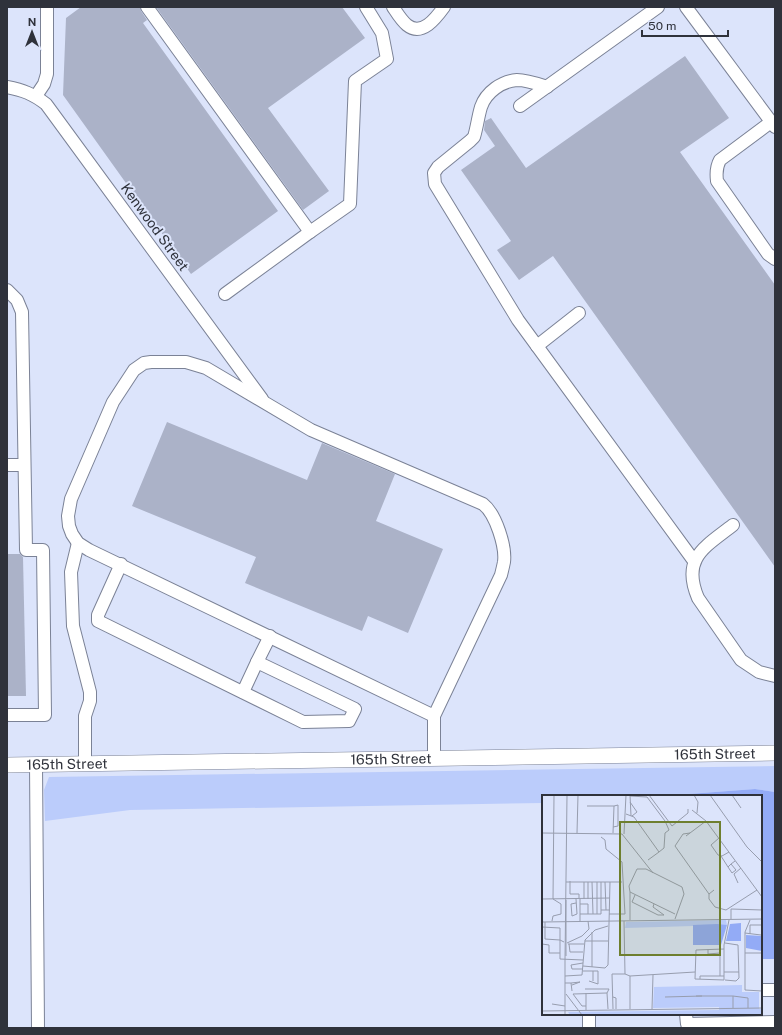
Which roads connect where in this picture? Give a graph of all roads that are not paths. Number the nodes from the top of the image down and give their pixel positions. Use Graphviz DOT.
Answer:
graph roads {
  1 [pos="48,7"];
  2 [pos="147,7"];
  3 [pos="366,7"];
  4 [pos="393,7"];
  5 [pos="444,7"];
  6 [pos="658,7"];
  7 [pos="686,7"];
  8 [pos="7,87"];
  9 [pos="547,87"];
  10 [pos="36,96"];
  11 [pos="520,106"];
  12 [pos="773,125"];
  13 [pos="310,232"];
  14 [pos="775,259"];
  15 [pos="7,290"];
  16 [pos="225,294"];
  17 [pos="579,313"];
  18 [pos="537,346"];
  19 [pos="265,403"];
  20 [pos="7,465"];
  21 [pos="24,465"];
  22 [pos="733,525"];
  23 [pos="78,543"];
  24 [pos="694,561"];
  25 [pos="121,564"];
  26 [pos="270,636"];
  27 [pos="257,662"];
  28 [pos="775,676"];
  29 [pos="243,692"];
  30 [pos="7,715"];
  31 [pos="434,716"];
  32 [pos="775,753"];
  33 [pos="434,758"];
  34 [pos="85,763"];
  35 [pos="36,764"];
  36 [pos="7,765"];
  37 [pos="762,990"];
  38 [pos="775,990"];
  39 [pos="589,1015"];
  40 [pos="686,1015"];
  41 [pos="775,1022"];
  42 [pos="38,1028"];
  43 [pos="589,1028"];
  1 -- 10 [label="street"];
  2 -- 13 [label="street"];
  3 -- 13 [label="street"];
  4 -- 5 [label="street"];
  6 -- 9 [label="street"];
  7 -- 12 [label="street"];
  8 -- 10 [label="street, Kenwood Street"];
  9 -- 11 [label="street"];
  9 -- 18 [label="street"];
  10 -- 19 [label="street, Kenwood Street"];
  12 -- 14 [label="street"];
  13 -- 16 [label="street"];
  15 -- 21 [label="street"];
  17 -- 18 [label="street"];
  18 -- 24 [label="street"];
  19 -- 23 [label="street"];
  19 -- 31 [label="street"];
  20 -- 21 [label="street"];
  21 -- 30 [label="street"];
  22 -- 24 [label="street"];
  23 -- 25 [label="street"];
  23 -- 34 [label="street"];
  24 -- 28 [label="street"];
  25 -- 26 [label="street"];
  25 -- 29 [label="street"];
  26 -- 27 [label="street"];
  26 -- 31 [label="street"];
  27 -- 29 [label="street"];
  27 -- 29 [label="street"];
  31 -- 33 [label="street"];
  32 -- 33 [label="main road, 165th Street"];
  33 -- 34 [label="main road, 165th Street"];
  34 -- 35 [label="main road, 165th Street"];
  35 -- 36 [label="main road, 165th Street"];
  35 -- 42 [label="street"];
  37 -- 38 [label="street"];
  39 -- 43 [label="street"];
  40 -- 41 [label="street"];
}
